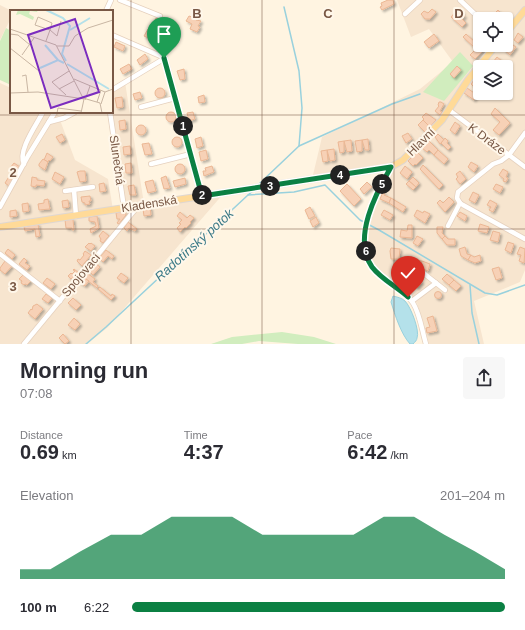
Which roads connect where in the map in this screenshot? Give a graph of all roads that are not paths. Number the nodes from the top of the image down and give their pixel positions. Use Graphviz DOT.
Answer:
graph roads {
  1 [pos="111,0"];
  2 [pos="120,0"];
  3 [pos="420,0"];
  4 [pos="460,0"];
  5 [pos="106,10"];
  6 [pos="525,10"];
  7 [pos="473,12"];
  8 [pos="406,14"];
  9 [pos="160,16"];
  10 [pos="513,25"];
  11 [pos="113,35"];
  12 [pos="490,52"];
  13 [pos="164,58"];
  14 [pos="113,89"];
  15 [pos="175,98"];
  16 [pos="141,107"];
  17 [pos="449,110"];
  18 [pos="42,113"];
  19 [pos="54,113"];
  20 [pos="73,113"];
  21 [pos="110,113"];
  22 [pos="50,122"];
  23 [pos="525,133"];
  24 [pos="191,154"];
  25 [pos="509,155"];
  26 [pos="24,164"];
  27 [pos="150,164"];
  28 [pos="391,167"];
  29 [pos="525,167"];
  30 [pos="93,187"];
  31 [pos="74,190"];
  32 [pos="64,191"];
  33 [pos="222,194"];
  34 [pos="202,196"];
  35 [pos="460,203"];
  36 [pos="138,206"];
  37 [pos="0,207"];
  38 [pos="124,208"];
  39 [pos="76,216"];
  40 [pos="0,226"];
  41 [pos="448,226"];
  42 [pos="525,239"];
  43 [pos="0,254"];
  44 [pos="422,272"];
  45 [pos="436,283"];
  46 [pos="445,290"];
  47 [pos="60,301"];
  48 [pos="412,302"];
  49 [pos="24,344"];
  50 [pos="426,344"];
  1 -- 5 [label="street"];
  2 -- 9 [label="street"];
  3 -- 8 [label="street"];
  4 -- 7 [label="street"];
  6 -- 10 [label="main road"];
  11 -- 13 [label="street"];
  12 -- 17 [label="main road, Hlavní"];
  13 -- 14 [label="street"];
  13 -- 15 [label="street"];
  15 -- 16 [label="street"];
  15 -- 24 [label="street"];
  17 -- 25 [label="street, K Dráze"];
  17 -- 28 [label="main road, Hlavní"];
  18 -- 26 [label="street"];
  19 -- 22 [label="street"];
  20 -- 22 [label="street"];
  21 -- 38 [label="street, Slunečná"];
  22 -- 26 [label="street"];
  23 -- 25 [label="street"];
  24 -- 27 [label="street"];
  24 -- 34 [label="street"];
  25 -- 29 [label="street, K Dráze"];
  25 -- 35 [label="street"];
  26 -- 37 [label="street"];
  28 -- 33 [label="main road, Hlavní"];
  28 -- 48 [label="street"];
  30 -- 31 [label="street"];
  31 -- 32 [label="street"];
  31 -- 39 [label="street"];
  33 -- 34 [label="main road, Kladenská"];
  34 -- 36 [label="main road, Kladenská"];
  35 -- 41 [label="street"];
  35 -- 42 [label="street"];
  36 -- 38 [label="main road, Kladenská"];
  36 -- 47 [label="street, Spojovací"];
  38 -- 39 [label="main road, Kladenská"];
  39 -- 40 [label="main road, Kladenská"];
  43 -- 47 [label="street"];
  44 -- 45 [label="street"];
  45 -- 46 [label="street"];
  45 -- 48 [label="street"];
  47 -- 49 [label="street, Spojovací"];
  48 -- 50 [label="street"];
}
